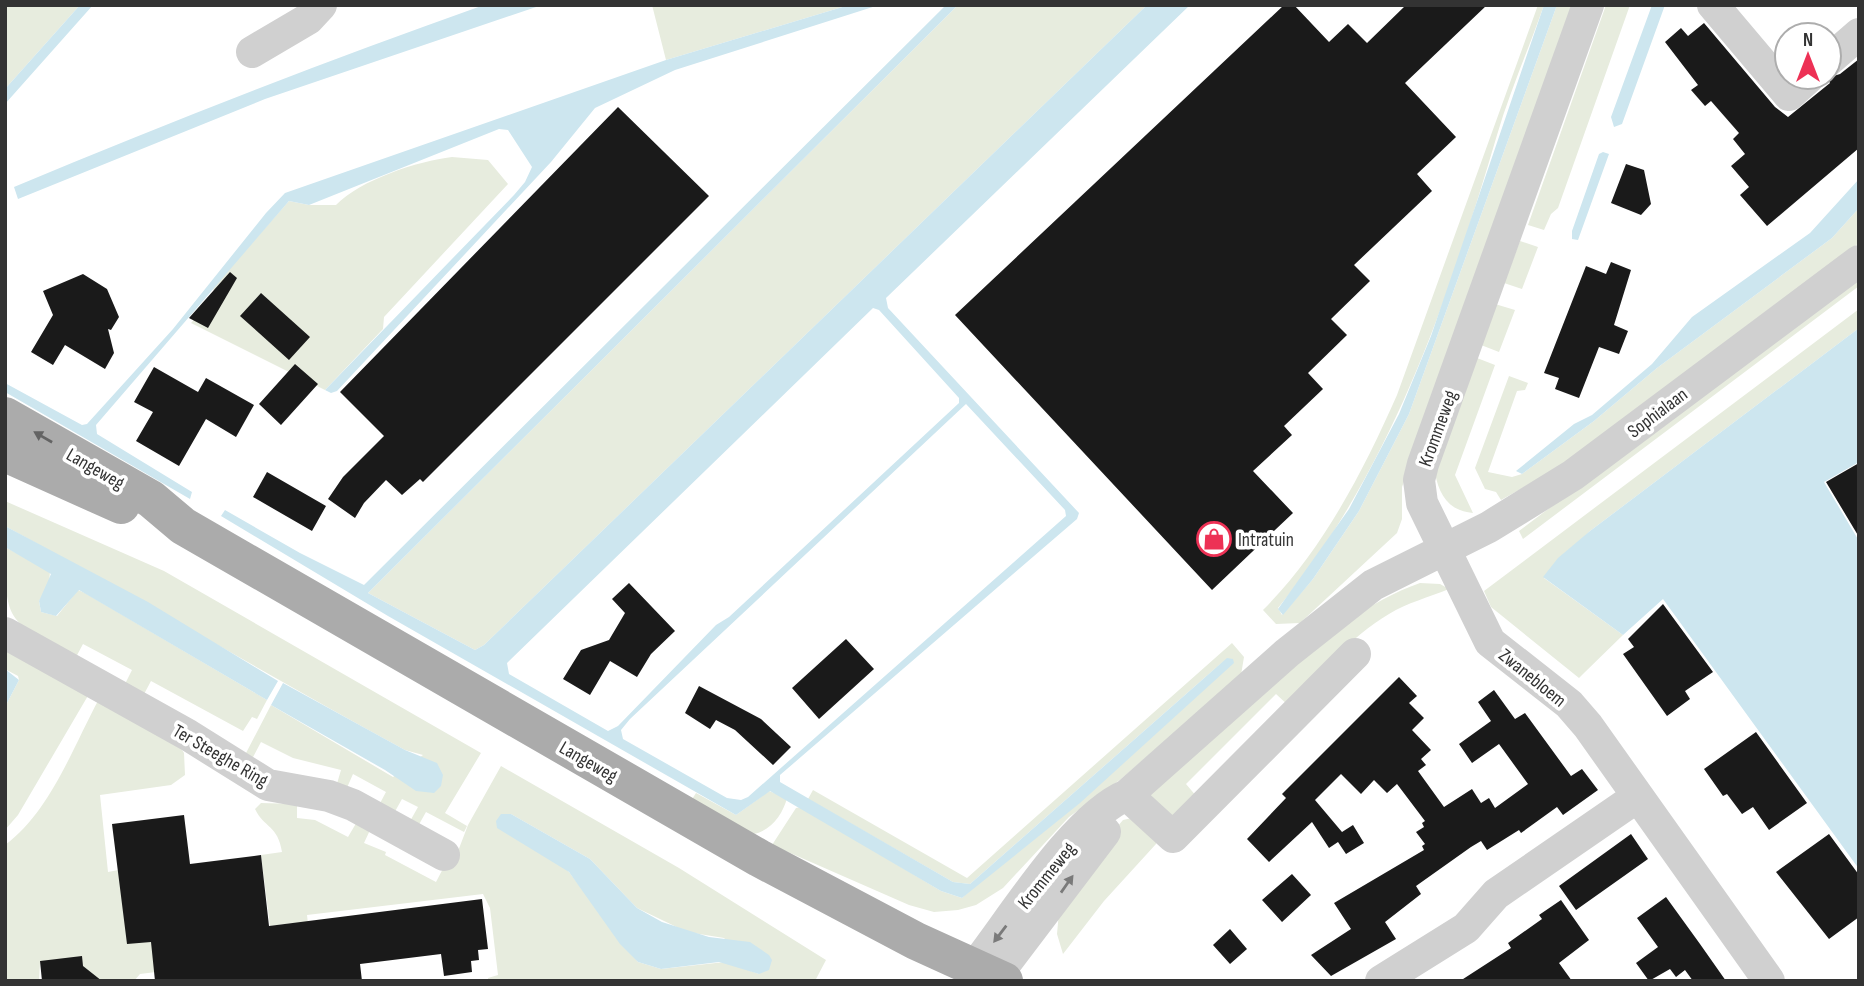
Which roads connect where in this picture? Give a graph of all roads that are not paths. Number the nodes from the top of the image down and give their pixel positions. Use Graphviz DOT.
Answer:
graph roads {
  1 [pos="321,5"];
  2 [pos="1588,5"];
  3 [pos="1713,5"];
  4 [pos="1859,34"];
  5 [pos="1843,48"];
  6 [pos="252,52"];
  7 [pos="1773,76"];
  8 [pos="1859,261"];
  9 [pos="5,416"];
  10 [pos="5,453"];
  11 [pos="183,526"];
  12 [pos="1445,547"];
  13 [pos="5,633"];
  14 [pos="1355,654"];
  15 [pos="1127,795"];
  16 [pos="1637,797"];
  17 [pos="444,855"];
  18 [pos="986,977"];
  19 [pos="1381,981"];
  20 [pos="1769,981"];
  1 -- 6 [label="street"];
  2 -- 12 [label="street, Krommeweg"];
  3 -- 7 [label="street"];
  4 -- 5 [label="street"];
  8 -- 12 [label="street, Sophialaan"];
  11 -- 9 [label="main road, Langeweg, one-way"];
  10 -- 11 [label="main road, Langeweg"];
  11 -- 18 [label="main road, Langeweg"];
  12 -- 15 [label="street, Krommeweg"];
  12 -- 16 [label="street, Zwanebloem"];
  13 -- 17 [label="street, Ter Steeghe Ring"];
  14 -- 15 [label="street"];
  15 -- 18 [label="street, Krommeweg"];
  16 -- 19 [label="street"];
  16 -- 20 [label="street, Zwanebloem"];
}
